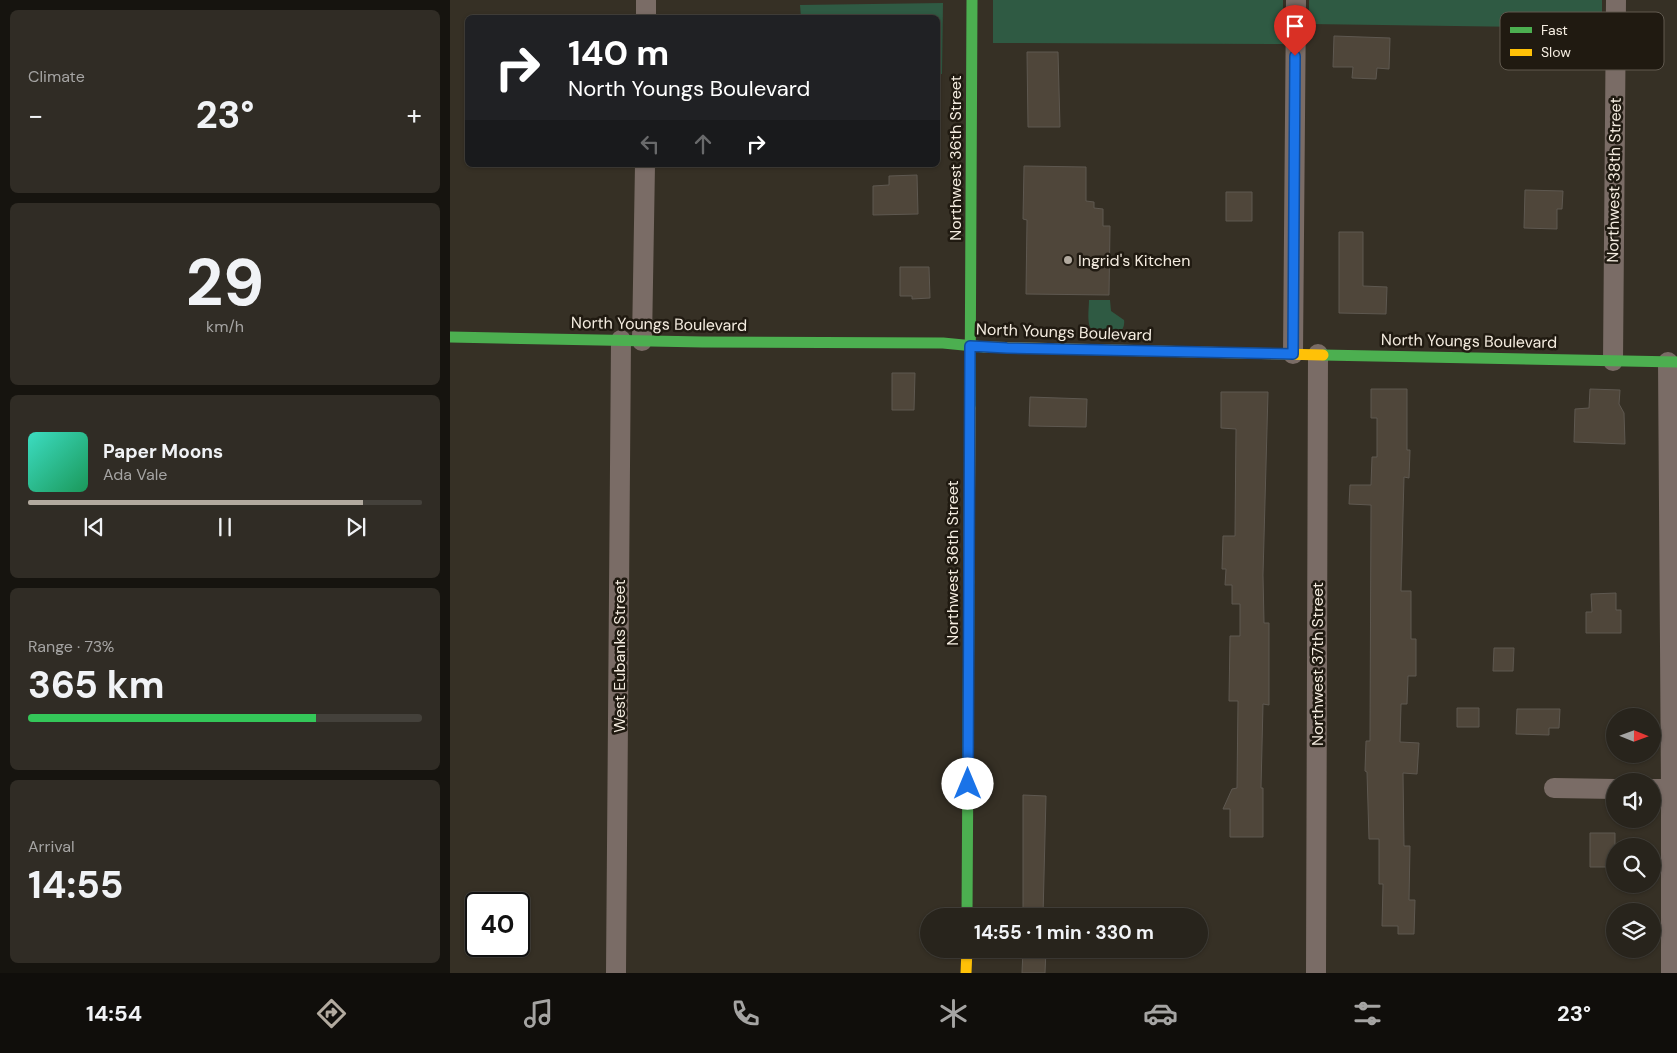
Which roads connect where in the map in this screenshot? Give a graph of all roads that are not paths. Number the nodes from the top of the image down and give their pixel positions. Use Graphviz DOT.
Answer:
graph roads {
  1 [pos="646,0"];
  2 [pos="972,0"];
  3 [pos="1296,0"];
  4 [pos="646,15"];
  5 [pos="1615,70"];
  6 [pos="645,167"];
  7 [pos="450,336"];
  8 [pos="621,340"];
  9 [pos="642,341"];
  10 [pos="970,346"];
  11 [pos="1293,354"];
  12 [pos="1318,354"];
  13 [pos="1612,360"];
  14 [pos="1672,362"];
  15 [pos="1554,788"];
  16 [pos="1606,789"];
  17 [pos="1667,789"];
  18 [pos="967,908"];
  19 [pos="967,958"];
  20 [pos="616,973"];
  21 [pos="966,973"];
  22 [pos="1316,973"];
  23 [pos="1671,973"];
  1 -- 4 [label="street"];
  2 -- 10 [label="street, Northwest 36th Street"];
  3 -- 11 [label="street"];
  5 -- 13 [label="street, Northwest 38th Street"];
  6 -- 9 [label="street"];
  7 -- 8 [label="street, North Youngs Boulevard"];
  8 -- 9 [label="street, North Youngs Boulevard"];
  8 -- 20 [label="street, West Eubanks Street"];
  9 -- 10 [label="street, North Youngs Boulevard"];
  10 -- 11 [label="street, North Youngs Boulevard"];
  10 -- 18 [label="street, Northwest 36th Street"];
  11 -- 12 [label="street, North Youngs Boulevard"];
  12 -- 13 [label="street, North Youngs Boulevard"];
  12 -- 22 [label="street, Northwest 37th Street"];
  13 -- 14 [label="street, North Youngs Boulevard"];
  14 -- 17 [label="street"];
  15 -- 16 [label="street"];
  17 -- 23 [label="street"];
  19 -- 21 [label="street"];
}
